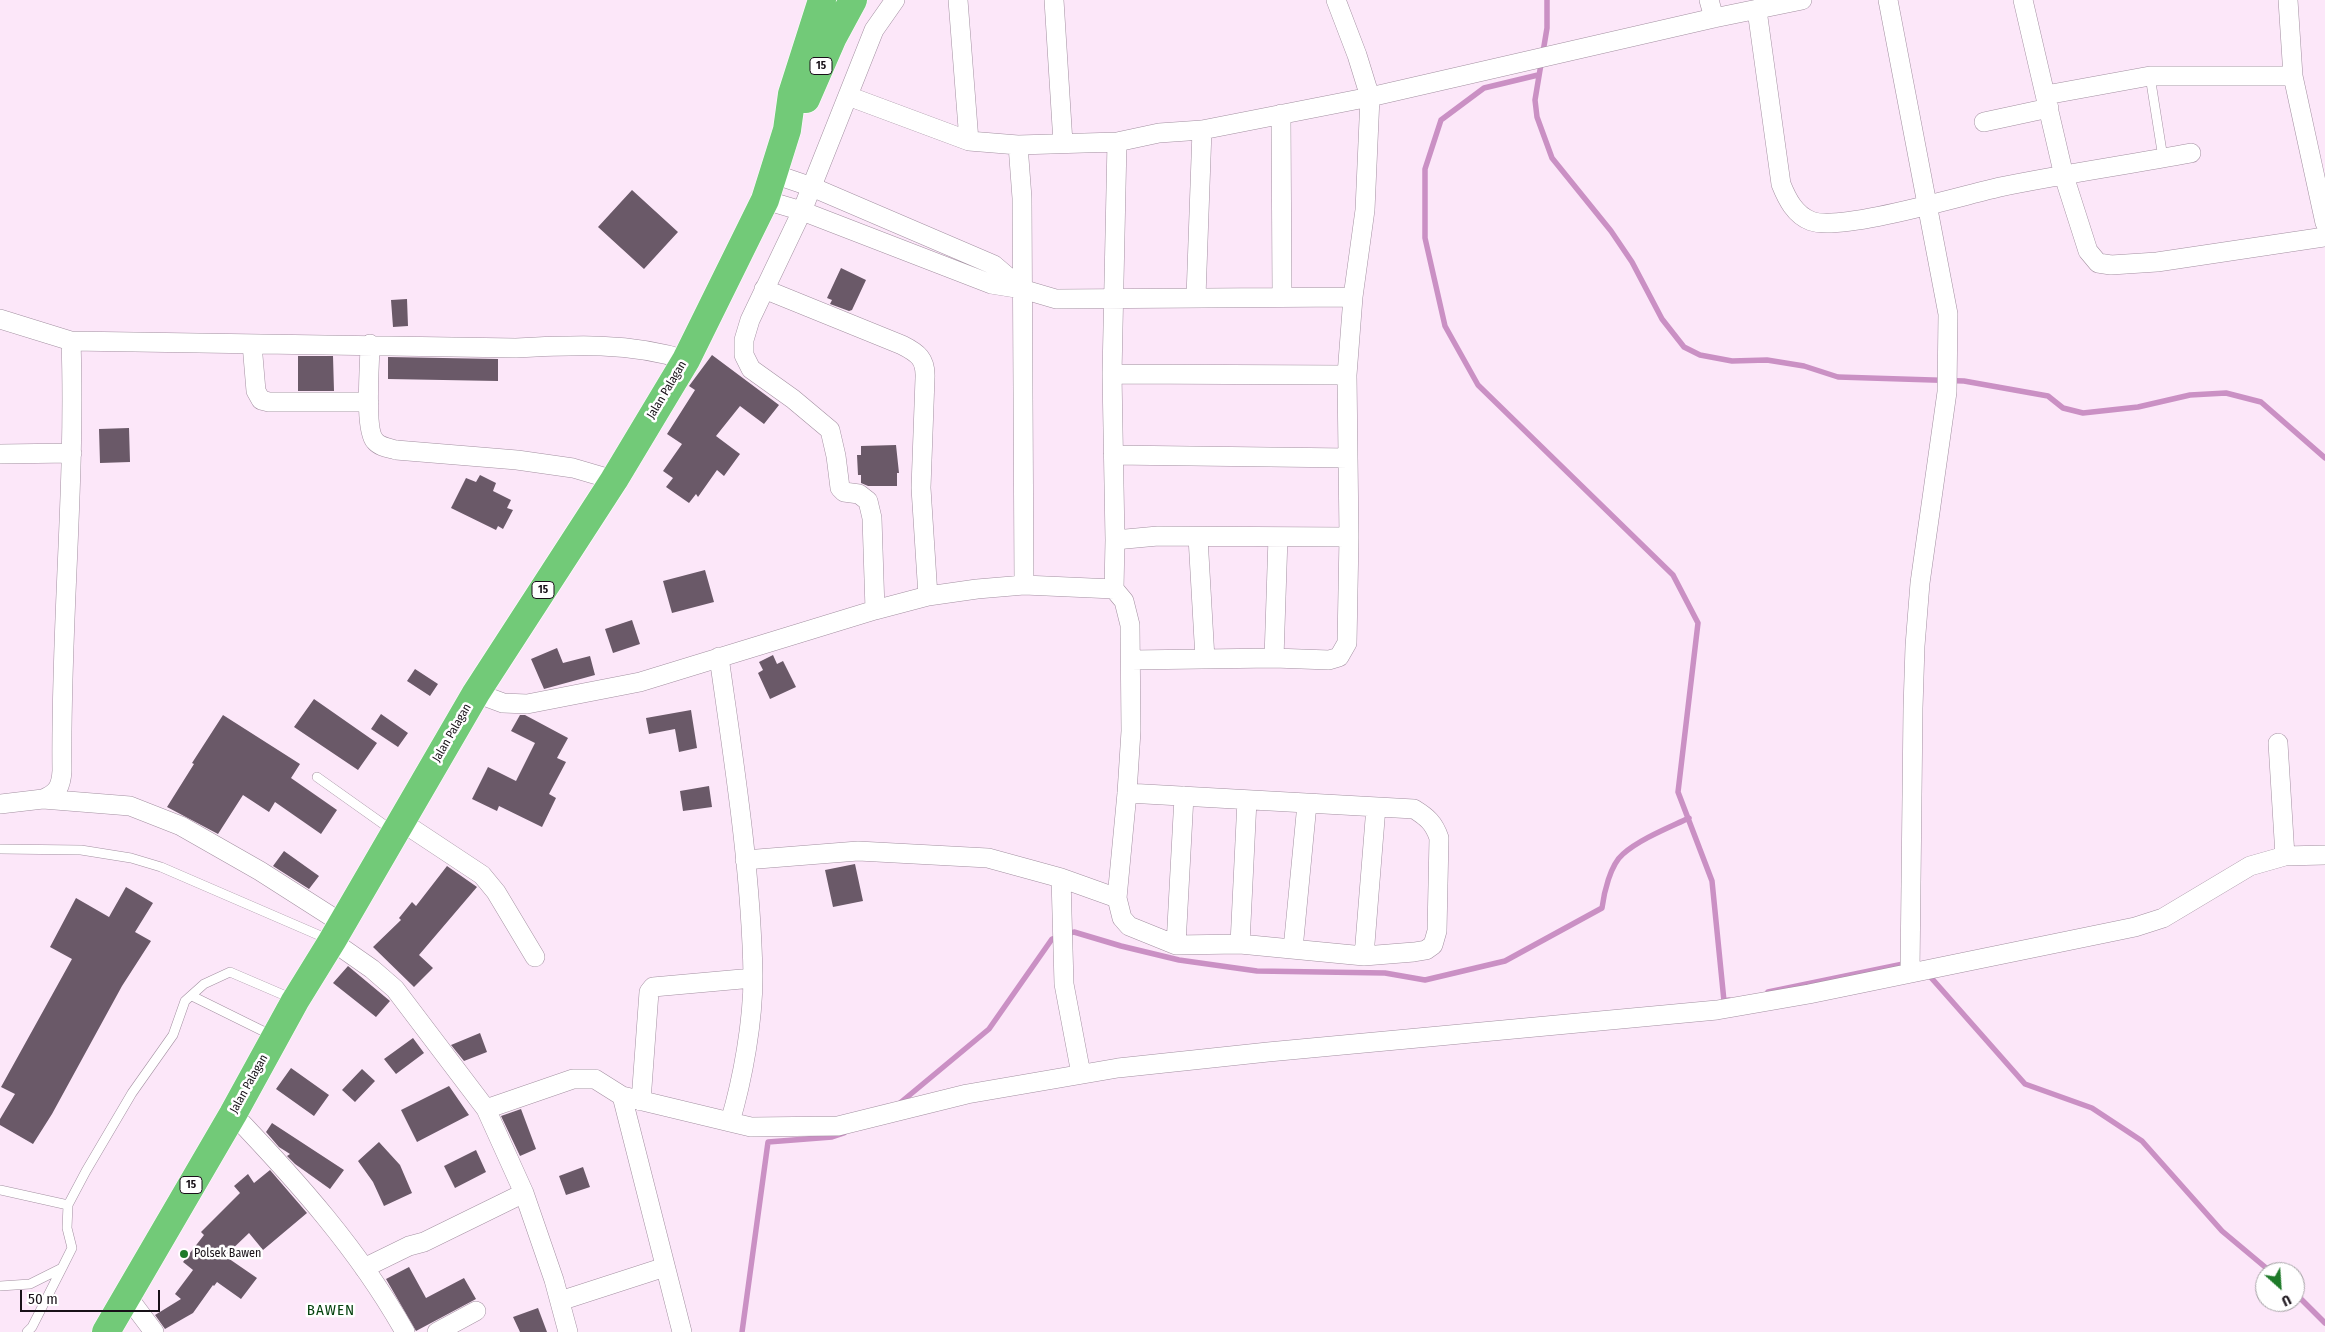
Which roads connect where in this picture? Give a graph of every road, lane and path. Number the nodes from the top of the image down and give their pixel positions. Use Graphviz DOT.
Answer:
graph roads {
  1 [pos="854,0"];
  2 [pos="895,0"];
  3 [pos="958,0"];
  4 [pos="1054,0"];
  5 [pos="1336,0"];
  6 [pos="1802,0"];
  7 [pos="1888,0"];
  8 [pos="2023,0"];
  9 [pos="2288,0"];
  10 [pos="822,1"];
  11 [pos="1712,9"];
  12 [pos="1757,10"];
  13 [pos="2150,76"];
  14 [pos="2293,76"];
  15 [pos="848,96"];
  16 [pos="1370,97"];
  17 [pos="2048,101"];
  18 [pos="1281,114"];
  19 [pos="1984,122"];
  20 [pos="787,130"];
  21 [pos="1202,130"];
  22 [pos="969,141"];
  23 [pos="1117,142"];
  24 [pos="1064,143"];
  25 [pos="1018,145"];
  26 [pos="2190,153"];
  27 [pos="2163,158"];
  28 [pos="774,174"];
  29 [pos="2064,176"];
  30 [pos="812,187"];
  31 [pos="765,200"];
  32 [pos="1928,206"];
  33 [pos="802,211"];
  34 [pos="2325,223"];
  35 [pos="2325,237"];
  36 [pos="764,289"];
  37 [pos="1022,289"];
  38 [pos="1282,296"];
  39 [pos="1196,297"];
  40 [pos="1353,297"];
  41 [pos="1114,298"];
  42 [pos="0,319"];
  43 [pos="30,330"];
  44 [pos="0,335"];
  45 [pos="71,341"];
  46 [pos="252,344"];
  47 [pos="370,344"];
  48 [pos="686,360"];
  49 [pos="1112,374"];
  50 [pos="1347,375"];
  51 [pos="369,402"];
  52 [pos="72,453"];
  53 [pos="0,454"];
  54 [pos="1113,455"];
  55 [pos="1348,458"];
  56 [pos="614,480"];
  57 [pos="1198,537"];
  58 [pos="1278,537"];
  59 [pos="1349,537"];
  60 [pos="1116,540"];
  61 [pos="1024,585"];
  62 [pos="1114,589"];
  63 [pos="928,596"];
  64 [pos="875,610"];
  65 [pos="718,657"];
  66 [pos="1205,658"];
  67 [pos="1274,658"];
  68 [pos="1131,660"];
  69 [pos="476,693"];
  70 [pos="2278,743"];
  71 [pos="317,777"];
  72 [pos="1128,793"];
  73 [pos="1184,796"];
  74 [pos="44,800"];
  75 [pos="1247,800"];
  76 [pos="0,804"];
  77 [pos="1307,804"];
  78 [pos="1376,807"];
  79 [pos="398,827"];
  80 [pos="0,849"];
  81 [pos="2325,855"];
  82 [pos="2285,856"];
  83 [pos="745,860"];
  84 [pos="1061,878"];
  85 [pos="1117,898"];
  86 [pos="337,933"];
  87 [pos="1240,944"];
  88 [pos="1176,945"];
  89 [pos="1293,949"];
  90 [pos="1364,956"];
  91 [pos="535,957"];
  92 [pos="1910,966"];
  93 [pos="753,978"];
  94 [pos="192,996"];
  95 [pos="295,1000"];
  96 [pos="275,1038"];
  97 [pos="1081,1074"];
  98 [pos="622,1096"];
  99 [pos="641,1101"];
  100 [pos="486,1109"];
  101 [pos="233,1114"];
  102 [pos="730,1122"];
  103 [pos="0,1190"];
  104 [pos="524,1192"];
  105 [pos="68,1205"];
  106 [pos="665,1267"];
  107 [pos="62,1268"];
  108 [pos="364,1268"];
  109 [pos="0,1286"];
  110 [pos="127,1296"];
  111 [pos="560,1301"];
  112 [pos="476,1310"];
  113 [pos="27,1332"];
  114 [pos="106,1332"];
  115 [pos="154,1332"];
  116 [pos="405,1332"];
  117 [pos="438,1332"];
  118 [pos="568,1332"];
  119 [pos="682,1332"];
  1 -- 20 [label="highway, Jalan Palagan / 15"];
  2 -- 15 [label="street"];
  3 -- 22 [label="street"];
  4 -- 24 [label="street"];
  5 -- 16 [label="street"];
  6 -- 12 [label="street"];
  7 -- 32 [label="street"];
  8 -- 17 [label="street"];
  9 -- 14 [label="street"];
  10 -- 20 [label="highway, Jalan Palagan / 15"];
  11 -- 12 [label="street"];
  11 -- 16 [label="street"];
  12 -- 32 [label="street"];
  13 -- 14 [label="street"];
  13 -- 17 [label="street"];
  13 -- 27 [label="lane"];
  14 -- 34 [label="street"];
  15 -- 22 [label="street"];
  15 -- 30 [label="street"];
  16 -- 18 [label="street"];
  16 -- 40 [label="street"];
  17 -- 19 [label="street"];
  17 -- 29 [label="street"];
  18 -- 21 [label="street"];
  18 -- 38 [label="street"];
  20 -- 28 [label="highway, Jalan Palagan / 15"];
  21 -- 23 [label="street"];
  21 -- 39 [label="street"];
  22 -- 25 [label="street"];
  23 -- 24 [label="street"];
  23 -- 41 [label="street"];
  24 -- 25 [label="street"];
  25 -- 37 [label="street"];
  26 -- 27 [label="street"];
  27 -- 29 [label="street"];
  28 -- 30 [label="street"];
  28 -- 31 [label="highway, Jalan Palagan / 15"];
  29 -- 32 [label="street"];
  29 -- 35 [label="street"];
  30 -- 33 [label="street"];
  30 -- 37 [label="street"];
  31 -- 33 [label="street"];
  31 -- 48 [label="highway, Jalan Palagan / 15"];
  32 -- 92 [label="street"];
  33 -- 36 [label="street"];
  33 -- 37 [label="street"];
  36 -- 63 [label="street"];
  36 -- 64 [label="street"];
  37 -- 41 [label="street"];
  37 -- 61 [label="street"];
  38 -- 39 [label="street"];
  38 -- 40 [label="street"];
  39 -- 41 [label="street"];
  40 -- 50 [label="street"];
  41 -- 49 [label="street"];
  42 -- 43 [label="street"];
  43 -- 44 [label="street"];
  43 -- 45 [label="street"];
  45 -- 46 [label="street"];
  45 -- 52 [label="street"];
  46 -- 47 [label="street"];
  46 -- 51 [label="street"];
  47 -- 48 [label="street"];
  47 -- 51 [label="street"];
  48 -- 56 [label="highway, Jalan Palagan / 15"];
  49 -- 50 [label="street"];
  49 -- 54 [label="street"];
  50 -- 55 [label="street"];
  51 -- 56 [label="street"];
  52 -- 53 [label="street"];
  52 -- 74 [label="street"];
  54 -- 55 [label="street"];
  54 -- 60 [label="street"];
  55 -- 59 [label="street"];
  56 -- 69 [label="highway, Jalan Palagan / 15"];
  57 -- 58 [label="street"];
  57 -- 60 [label="street"];
  57 -- 66 [label="street"];
  58 -- 59 [label="street"];
  58 -- 67 [label="street"];
  59 -- 67 [label="street"];
  60 -- 62 [label="street"];
  61 -- 62 [label="street"];
  61 -- 63 [label="street"];
  62 -- 68 [label="street"];
  63 -- 64 [label="street"];
  64 -- 65 [label="street"];
  65 -- 69 [label="street"];
  65 -- 83 [label="street"];
  66 -- 67 [label="street"];
  66 -- 68 [label="street"];
  68 -- 72 [label="street"];
  69 -- 79 [label="highway, Jalan Palagan / 15"];
  70 -- 82 [label="street"];
  71 -- 79 [label="lane"];
  72 -- 73 [label="street"];
  72 -- 85 [label="street"];
  73 -- 75 [label="street"];
  73 -- 88 [label="street"];
  74 -- 76 [label="street"];
  74 -- 86 [label="street"];
  75 -- 77 [label="street"];
  75 -- 87 [label="street"];
  77 -- 78 [label="street"];
  77 -- 89 [label="street"];
  78 -- 90 [label="street"];
  78 -- 90 [label="street"];
  79 -- 86 [label="highway, Jalan Palagan / 15"];
  79 -- 91 [label="street"];
  80 -- 86 [label="lane"];
  81 -- 82 [label="street"];
  82 -- 92 [label="street"];
  83 -- 84 [label="street"];
  83 -- 93 [label="street"];
  84 -- 85 [label="street"];
  84 -- 97 [label="street"];
  85 -- 88 [label="street"];
  86 -- 95 [label="highway, Jalan Palagan / 15"];
  86 -- 100 [label="street"];
  87 -- 88 [label="street"];
  87 -- 89 [label="street"];
  89 -- 90 [label="street"];
  92 -- 97 [label="street"];
  93 -- 99 [label="street"];
  93 -- 102 [label="street"];
  94 -- 95 [label="lane"];
  94 -- 96 [label="lane"];
  94 -- 105 [label="lane"];
  95 -- 96 [label="highway, Jalan Palagan / 15"];
  96 -- 101 [label="highway, Jalan Palagan / 15"];
  97 -- 102 [label="street"];
  98 -- 99 [label="street"];
  98 -- 100 [label="street"];
  98 -- 106 [label="street"];
  99 -- 102 [label="street"];
  100 -- 104 [label="street"];
  101 -- 108 [label="street"];
  101 -- 110 [label="highway, Jalan Palagan / 15"];
  103 -- 105 [label="lane"];
  104 -- 108 [label="street"];
  104 -- 111 [label="street"];
  105 -- 107 [label="lane"];
  106 -- 111 [label="street"];
  106 -- 119 [label="street"];
  107 -- 109 [label="lane"];
  107 -- 113 [label="lane"];
  108 -- 116 [label="street"];
  110 -- 114 [label="highway, Jalan Palagan / 15"];
  110 -- 115 [label="street"];
  111 -- 118 [label="street"];
  112 -- 117 [label="street"];
}
